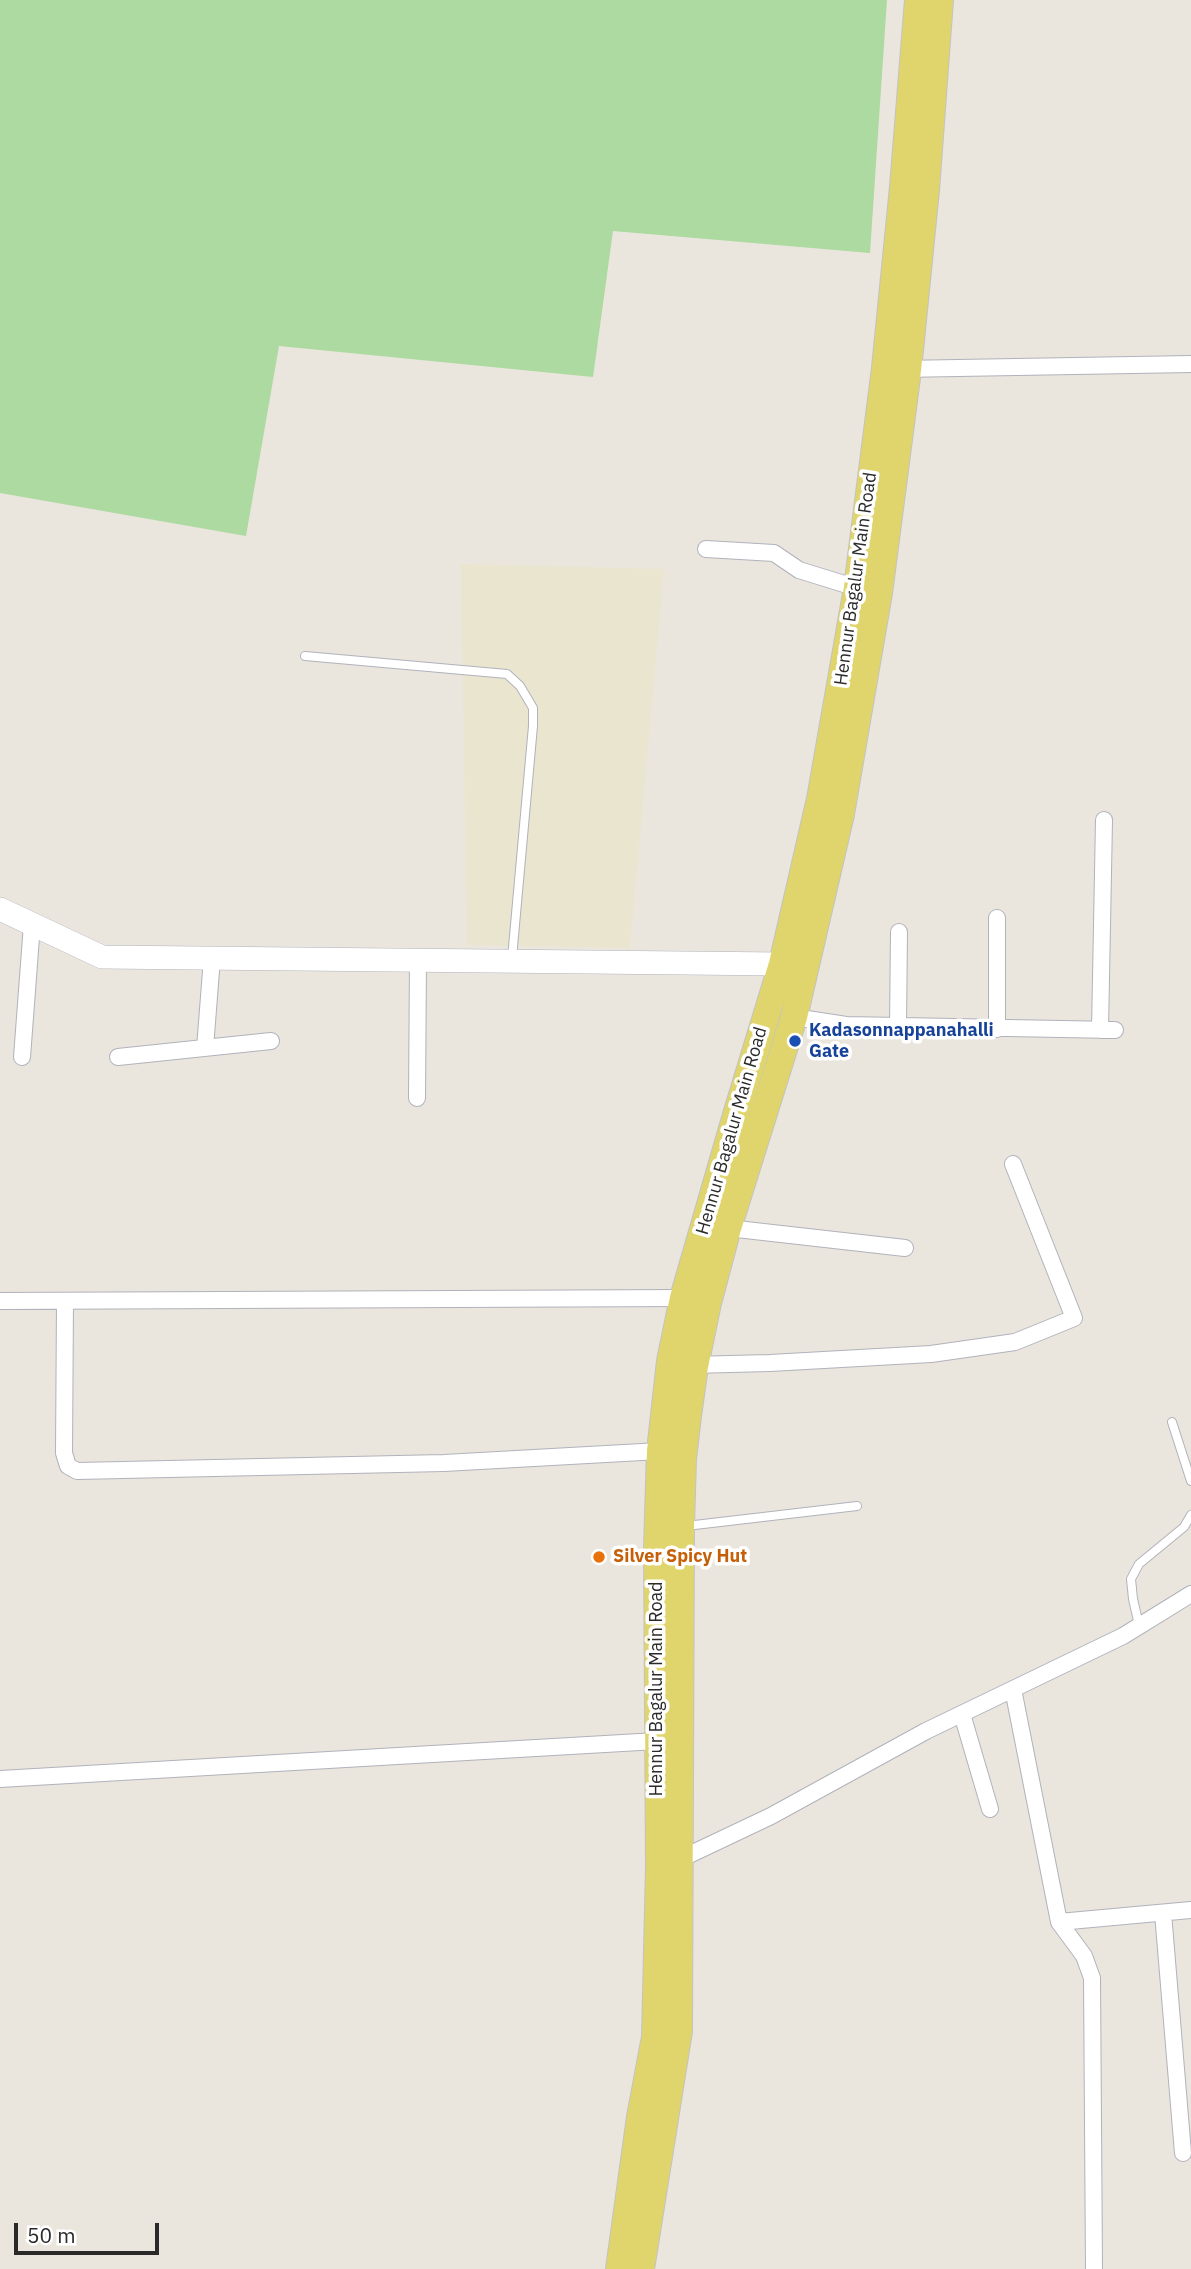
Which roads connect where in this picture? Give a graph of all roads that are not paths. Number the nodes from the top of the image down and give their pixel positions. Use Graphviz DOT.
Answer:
graph roads {
  1 [pos="918,0"];
  2 [pos="940,0"];
  3 [pos="1191,364"];
  4 [pos="896,369"];
  5 [pos="706,549"];
  6 [pos="857,588"];
  7 [pos="305,656"];
  8 [pos="1104,820"];
  9 [pos="0,909"];
  10 [pos="997,918"];
  11 [pos="32,924"];
  12 [pos="899,932"];
  13 [pos="212,958"];
  14 [pos="418,960"];
  15 [pos="512,961"];
  16 [pos="794,967"];
  17 [pos="794,1017"];
  18 [pos="898,1026"];
  19 [pos="997,1029"];
  20 [pos="271,1041"];
  21 [pos="205,1048"];
  22 [pos="22,1057"];
  23 [pos="118,1057"];
  24 [pos="417,1098"];
  25 [pos="1013,1164"];
  26 [pos="728,1228"];
  27 [pos="905,1248"];
  28 [pos="684,1298"];
  29 [pos="0,1301"];
  30 [pos="65,1301"];
  31 [pos="682,1363"];
  32 [pos="1172,1422"];
  33 [pos="660,1451"];
  34 [pos="1191,1481"];
  35 [pos="856,1506"];
  36 [pos="1191,1516"];
  37 [pos="681,1526"];
  38 [pos="1191,1594"];
  39 [pos="1139,1625"];
  40 [pos="1013,1689"];
  41 [pos="962,1714"];
  42 [pos="657,1741"];
  43 [pos="0,1779"];
  44 [pos="990,1809"];
  45 [pos="670,1864"];
  46 [pos="1191,1910"];
  47 [pos="1163,1913"];
  48 [pos="1059,1922"];
  49 [pos="1183,2153"];
  50 [pos="619,2269"];
  51 [pos="641,2269"];
  52 [pos="1094,2269"];
  1 -- 4 [label="main road, Hennur Bagalur Main Road"];
  2 -- 4 [label="main road, Hennur Bagalur Main Road"];
  3 -- 4 [label="street"];
  4 -- 6 [label="main road, Hennur Bagalur Main Road"];
  4 -- 16 [label="main road, Hennur Bagalur Main Road"];
  5 -- 6 [label="street"];
  6 -- 16 [label="main road, Hennur Bagalur Main Road"];
  7 -- 15 [label="lane"];
  8 -- 19 [label="street"];
  9 -- 11 [label="street"];
  10 -- 19 [label="street"];
  11 -- 13 [label="street"];
  11 -- 22 [label="street"];
  12 -- 18 [label="street"];
  13 -- 14 [label="street"];
  13 -- 21 [label="street"];
  14 -- 15 [label="street"];
  14 -- 24 [label="street"];
  15 -- 16 [label="street"];
  16 -- 17 [label="main road, Hennur Bagalur Main Road"];
  16 -- 28 [label="main road, Hennur Bagalur Main Road"];
  17 -- 18 [label="street"];
  17 -- 26 [label="main road, Hennur Bagalur Main Road"];
  18 -- 19 [label="street"];
  20 -- 21 [label="street"];
  21 -- 23 [label="street"];
  25 -- 31 [label="street"];
  26 -- 27 [label="street"];
  26 -- 31 [label="main road, Hennur Bagalur Main Road"];
  28 -- 30 [label="street"];
  28 -- 31 [label="main road, Hennur Bagalur Main Road"];
  29 -- 30 [label="street"];
  30 -- 33 [label="street"];
  31 -- 33 [label="main road, Hennur Bagalur Main Road"];
  31 -- 37 [label="main road, Hennur Bagalur Main Road"];
  32 -- 34 [label="lane"];
  33 -- 42 [label="main road, Hennur Bagalur Main Road"];
  35 -- 37 [label="lane"];
  36 -- 39 [label="lane"];
  37 -- 45 [label="main road, Hennur Bagalur Main Road"];
  38 -- 39 [label="street"];
  39 -- 40 [label="street"];
  40 -- 41 [label="street"];
  40 -- 48 [label="street"];
  41 -- 44 [label="street"];
  41 -- 45 [label="street"];
  42 -- 43 [label="street"];
  42 -- 45 [label="main road, Hennur Bagalur Main Road"];
  45 -- 50 [label="main road, Hennur Bagalur Main Road"];
  45 -- 51 [label="main road, Hennur Bagalur Main Road"];
  46 -- 47 [label="street"];
  47 -- 48 [label="street"];
  47 -- 49 [label="street"];
  48 -- 52 [label="street"];
}
